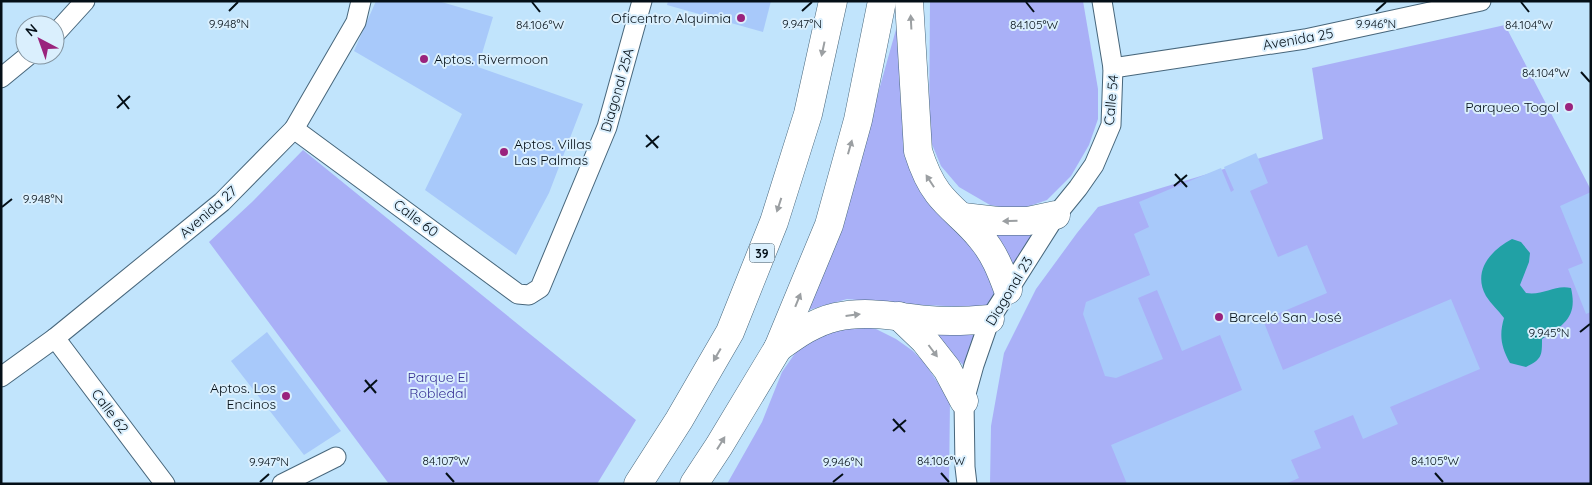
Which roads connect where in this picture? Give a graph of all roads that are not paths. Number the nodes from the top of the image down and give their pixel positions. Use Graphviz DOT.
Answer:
graph roads {
  1 [pos="85,1"];
  2 [pos="361,1"];
  3 [pos="642,1"];
  4 [pos="833,1"];
  5 [pos="882,1"];
  6 [pos="910,1"];
  7 [pos="1102,1"];
  8 [pos="1481,1"];
  9 [pos="65,23"];
  10 [pos="17,65"];
  11 [pos="1113,68"];
  12 [pos="1,78"];
  13 [pos="294,128"];
  14 [pos="1056,215"];
  15 [pos="963,217"];
  16 [pos="540,288"];
  17 [pos="1008,290"];
  18 [pos="899,316"];
  19 [pos="990,319"];
  20 [pos="56,338"];
  21 [pos="778,348"];
  22 [pos="1,377"];
  23 [pos="964,401"];
  24 [pos="336,457"];
  25 [pos="165,484"];
  26 [pos="282,484"];
  27 [pos="638,484"];
  28 [pos="694,484"];
  29 [pos="967,484"];
  1 -- 9 [label="street"];
  2 -- 13 [label="street, Avenida 27"];
  3 -- 16 [label="street, Diagonal 25A"];
  4 -- 27 [label="highway, 39, one-way"];
  21 -- 5 [label="highway, one-way"];
  15 -- 6 [label="highway, one-way"];
  7 -- 11 [label="street, Calle 54"];
  8 -- 11 [label="street, Avenida 25"];
  10 -- 12 [label="street"];
  11 -- 14 [label="street, Calle 54"];
  13 -- 16 [label="street, Calle 60"];
  13 -- 20 [label="street, Avenida 27"];
  14 -- 15 [label="highway, one-way"];
  14 -- 17 [label="street, Diagonal 23"];
  15 -- 17 [label="highway"];
  17 -- 19 [label="street, Diagonal 23"];
  18 -- 19 [label="highway"];
  21 -- 18 [label="highway, one-way"];
  18 -- 23 [label="highway, one-way"];
  19 -- 23 [label="street, Diagonal 23"];
  20 -- 22 [label="street, Avenida 27"];
  20 -- 25 [label="street, Calle 62"];
  28 -- 21 [label="highway, one-way"];
  23 -- 29 [label="street, Diagonal 23"];
  24 -- 26 [label="street"];
}
